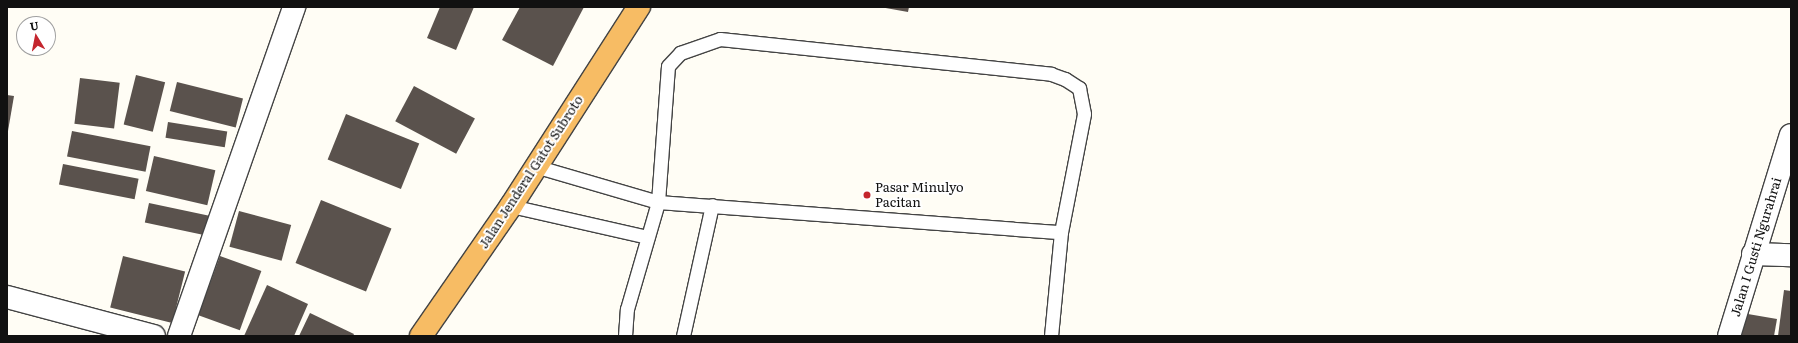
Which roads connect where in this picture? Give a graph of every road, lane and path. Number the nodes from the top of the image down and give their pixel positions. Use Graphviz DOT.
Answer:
graph roads {
  1 [pos="294,7"];
  2 [pos="639,7"];
  3 [pos="1791,135"];
  4 [pos="535,166"];
  5 [pos="658,202"];
  6 [pos="511,206"];
  7 [pos="712,206"];
  8 [pos="1061,232"];
  9 [pos="648,237"];
  10 [pos="1753,254"];
  11 [pos="1791,255"];
  12 [pos="7,297"];
  13 [pos="154,336"];
  14 [pos="179,336"];
  15 [pos="421,336"];
  16 [pos="625,336"];
  17 [pos="683,336"];
  18 [pos="1051,336"];
  19 [pos="1729,336"];
  1 -- 14 [label="street"];
  2 -- 4 [label="highway, Jalan Jenderal Gatot Subroto"];
  3 -- 10 [label="street, Jalan I Gusti Ngurahrai"];
  4 -- 5 [label="lane"];
  4 -- 6 [label="highway, Jalan Jenderal Gatot Subroto"];
  5 -- 7 [label="lane"];
  5 -- 8 [label="lane"];
  5 -- 9 [label="lane"];
  6 -- 9 [label="lane"];
  6 -- 15 [label="highway, Jalan Jenderal Gatot Subroto"];
  7 -- 8 [label="lane"];
  7 -- 17 [label="lane"];
  8 -- 18 [label="lane"];
  9 -- 16 [label="lane"];
  10 -- 11 [label="street"];
  10 -- 19 [label="street, Jalan I Gusti Ngurahrai"];
  12 -- 13 [label="street"];
}
